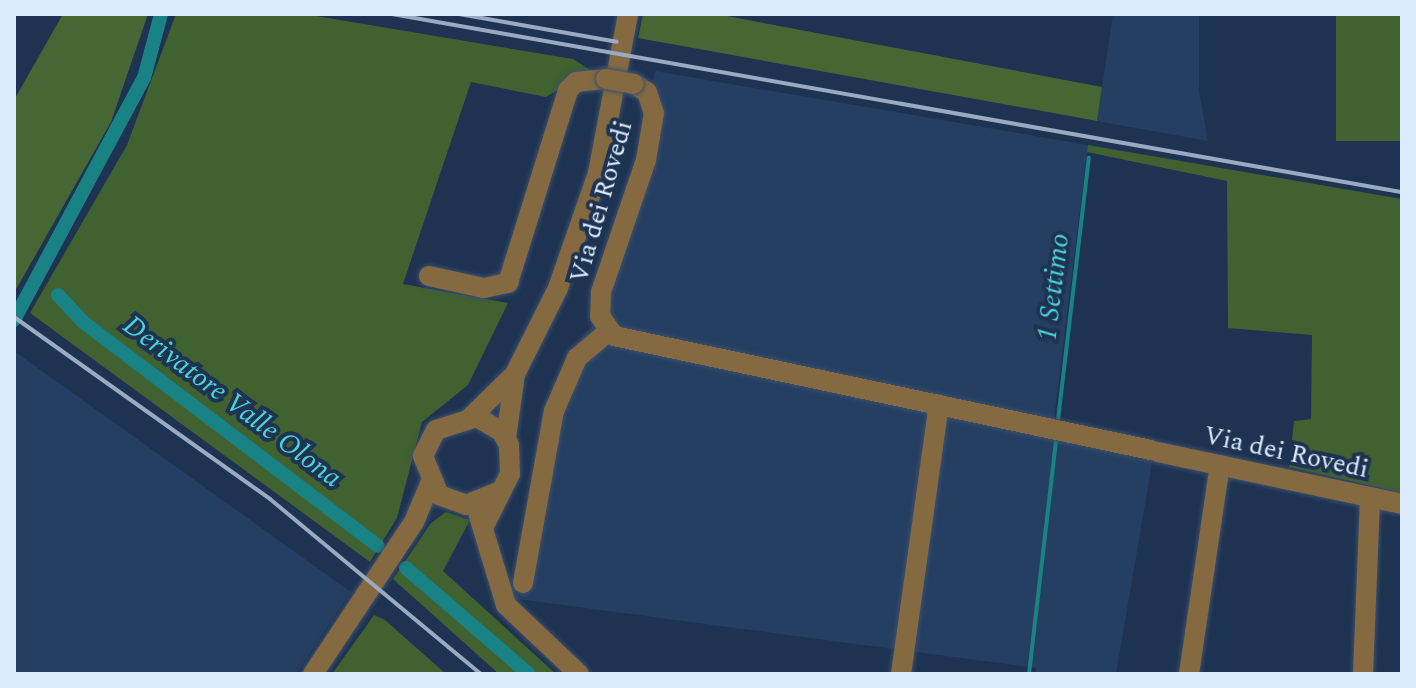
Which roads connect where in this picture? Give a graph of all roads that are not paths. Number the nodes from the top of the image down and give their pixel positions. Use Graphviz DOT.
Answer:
graph roads {
  1 [pos="628,14"];
  2 [pos="429,276"];
  3 [pos="609,331"];
  4 [pos="515,374"];
  5 [pos="939,405"];
  6 [pos="471,417"];
  7 [pos="506,438"];
  8 [pos="1220,465"];
  9 [pos="430,484"];
  10 [pos="499,492"];
  11 [pos="1370,498"];
  12 [pos="452,502"];
  13 [pos="1402,504"];
  14 [pos="476,505"];
  15 [pos="414,522"];
  16 [pos="483,528"];
  17 [pos="523,583"];
  18 [pos="313,674"];
  19 [pos="579,674"];
  20 [pos="901,674"];
  21 [pos="1189,674"];
  22 [pos="1363,674"];
  1 -- 4 [label="street"];
  2 -- 3 [label="street, Via dei Rovedi, bridge"];
  3 -- 5 [label="street, Via dei Rovedi"];
  3 -- 17 [label="street"];
  4 -- 6 [label="street"];
  4 -- 7 [label="street"];
  5 -- 8 [label="street, Via dei Rovedi"];
  5 -- 20 [label="street"];
  6 -- 7 [label="street"];
  6 -- 9 [label="street"];
  7 -- 10 [label="street"];
  8 -- 11 [label="street, Via dei Rovedi"];
  8 -- 21 [label="street"];
  9 -- 12 [label="street"];
  9 -- 15 [label="street"];
  10 -- 14 [label="street"];
  10 -- 16 [label="street"];
  11 -- 13 [label="street, Via dei Rovedi"];
  11 -- 22 [label="street"];
  12 -- 14 [label="street"];
  12 -- 15 [label="street"];
  14 -- 16 [label="street"];
  15 -- 18 [label="street"];
  16 -- 19 [label="street"];
}
